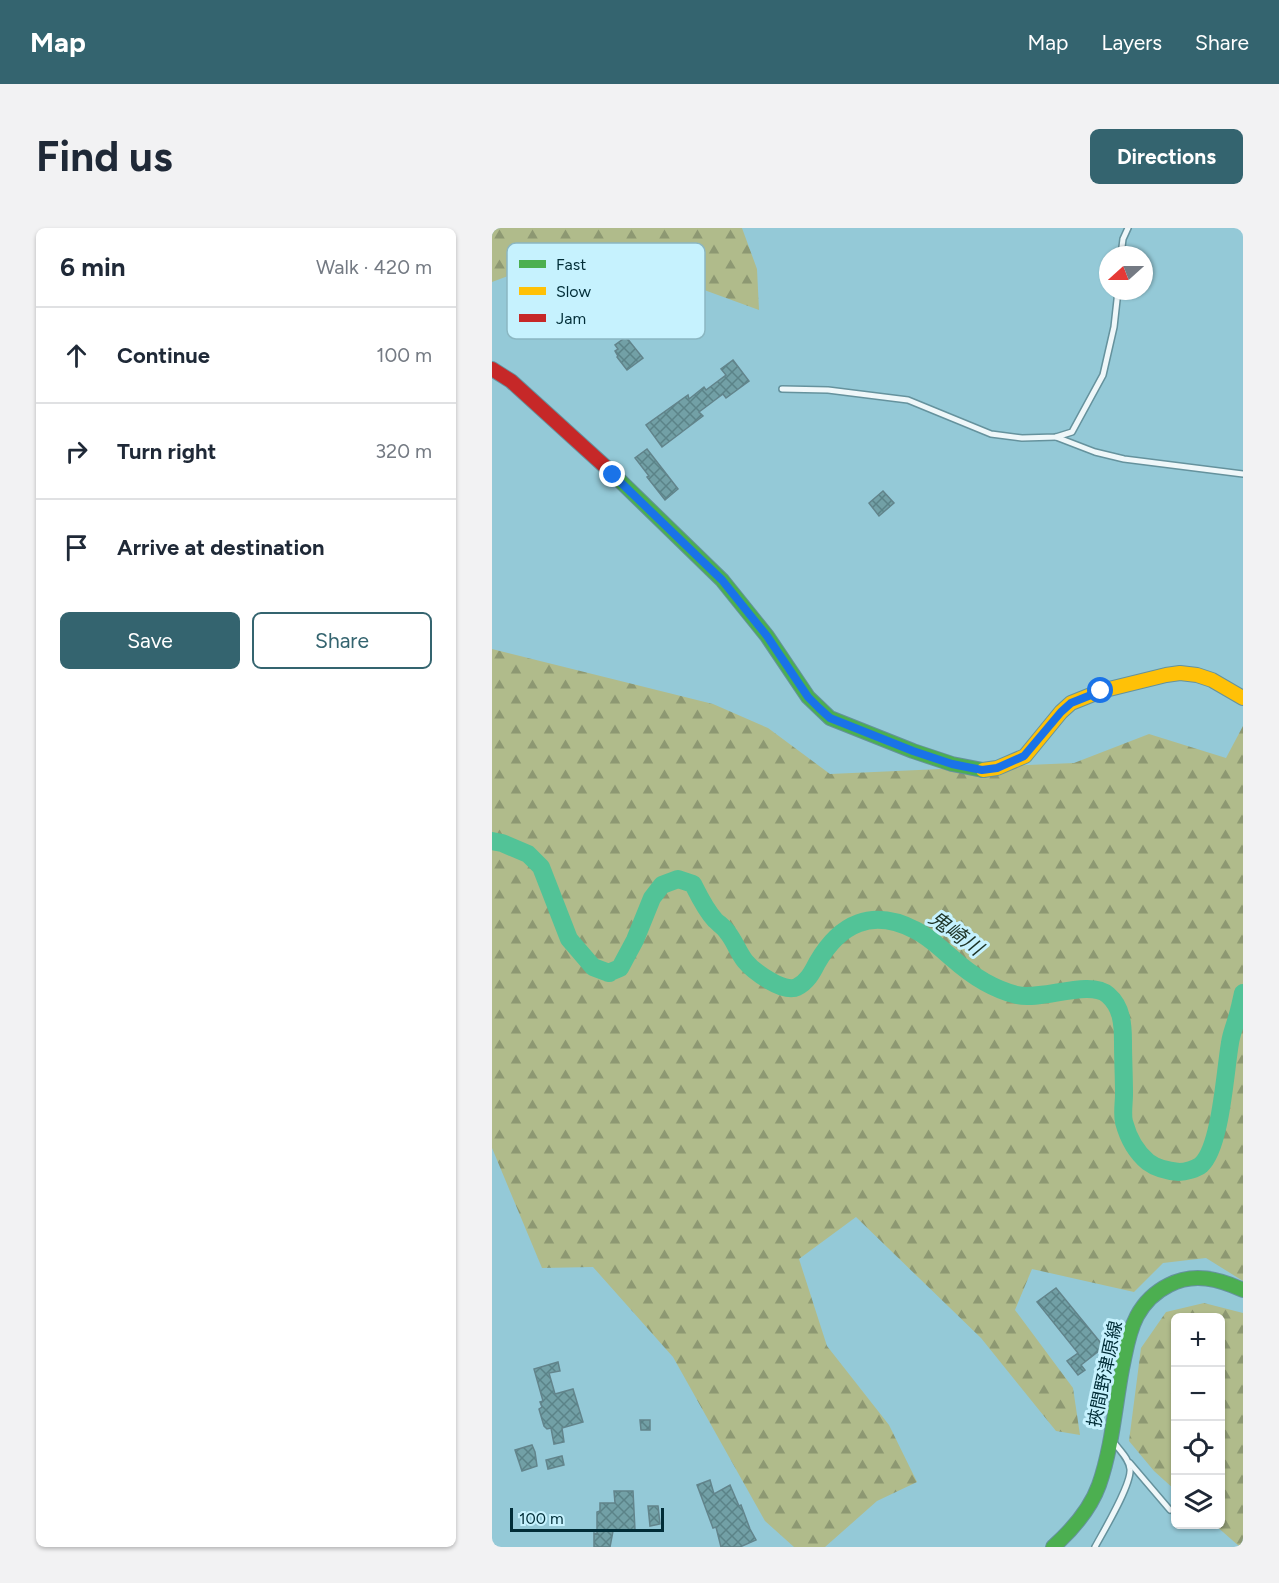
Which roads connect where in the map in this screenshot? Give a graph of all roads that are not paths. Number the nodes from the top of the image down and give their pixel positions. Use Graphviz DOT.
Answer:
graph roads {
  1 [pos="1128,228"];
  2 [pos="1122,246"];
  3 [pos="1117,300"];
  4 [pos="492,369"];
  5 [pos="782,389"];
  6 [pos="1056,437"];
  7 [pos="1243,474"];
  8 [pos="1243,698"];
  9 [pos="1243,1290"];
  10 [pos="1110,1438"];
  11 [pos="1127,1459"];
  12 [pos="1170,1510"];
  13 [pos="1053,1547"];
  14 [pos="1095,1547"];
  1 -- 2 [label="lane"];
  3 -- 6 [label="lane"];
  4 -- 8 [label="street"];
  5 -- 6 [label="lane"];
  6 -- 7 [label="lane"];
  9 -- 10 [label="street, 挾間野津原線"];
  10 -- 11 [label="lane"];
  10 -- 13 [label="street, 挾間野津原線"];
  11 -- 12 [label="lane"];
  11 -- 14 [label="lane"];
}
